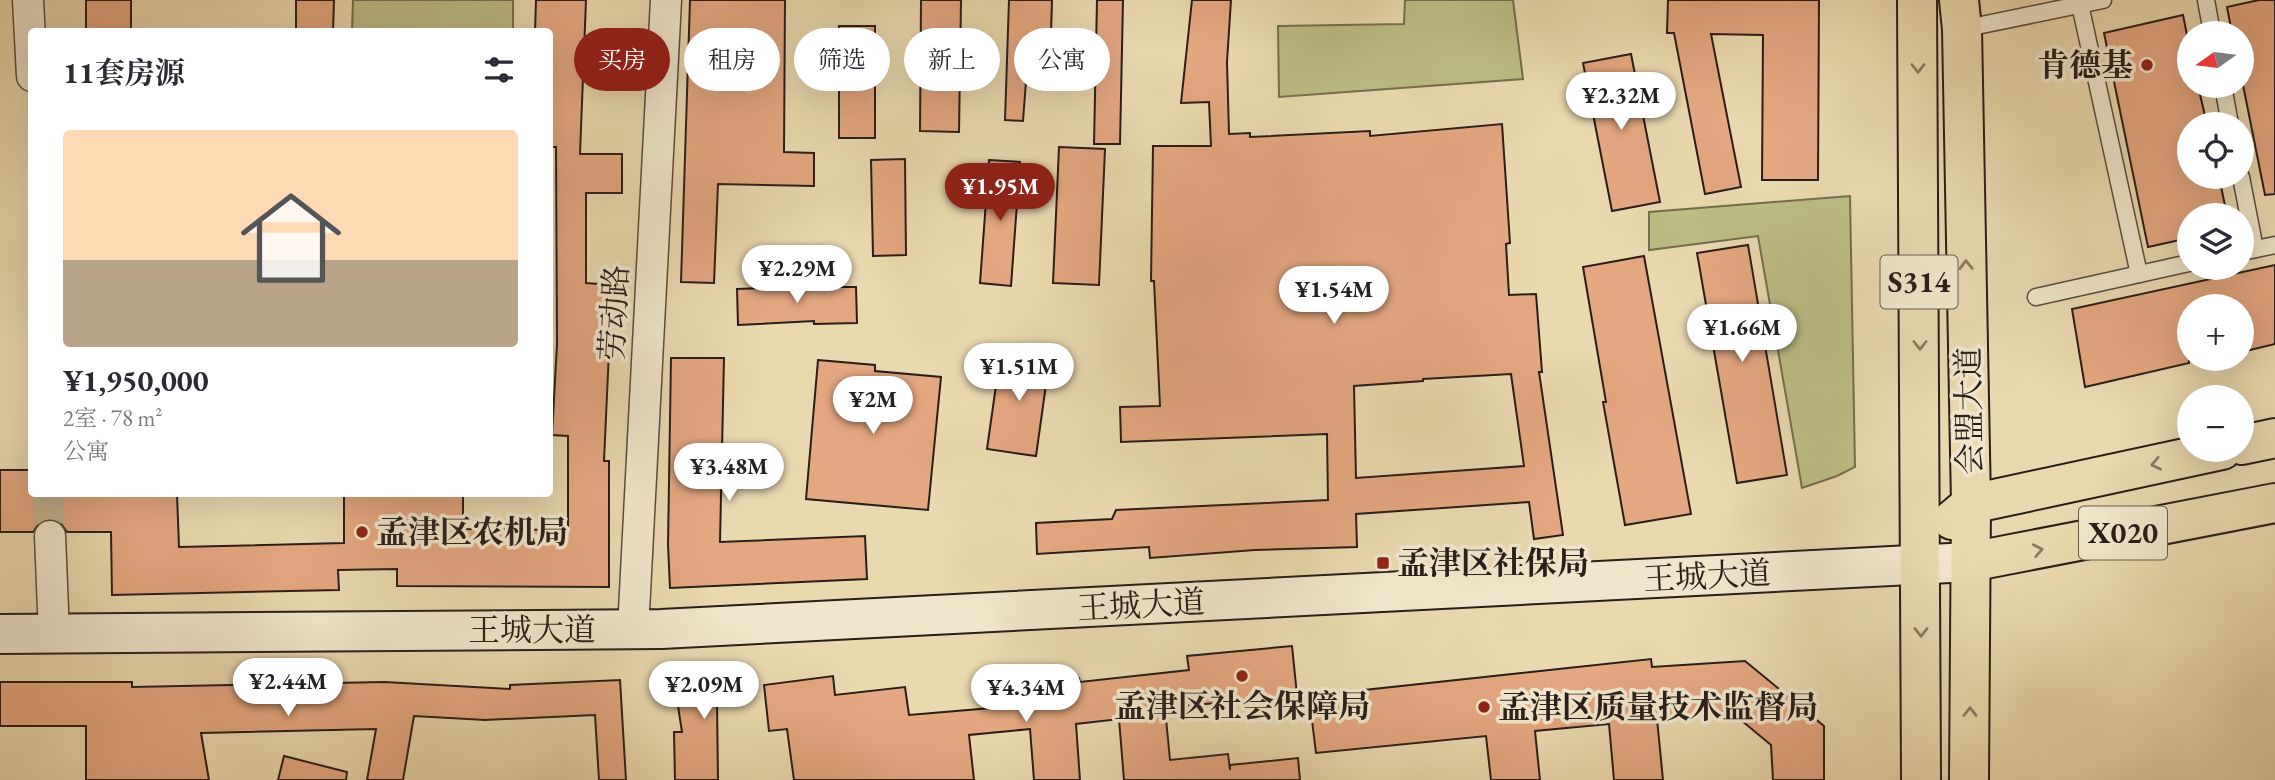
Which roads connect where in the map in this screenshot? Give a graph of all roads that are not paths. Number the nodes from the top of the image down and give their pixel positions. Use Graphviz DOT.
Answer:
graph roads {
  1 [pos="28,0"];
  2 [pos="666,0"];
  3 [pos="1917,0"];
  4 [pos="2103,0"];
  5 [pos="2206,0"];
  6 [pos="2080,2"];
  7 [pos="1960,14"];
  8 [pos="2210,21"];
  9 [pos="29,28"];
  10 [pos="2275,245"];
  11 [pos="2254,250"];
  12 [pos="2177,266"];
  13 [pos="2139,274"];
  14 [pos="2036,297"];
  15 [pos="2275,438"];
  16 [pos="2254,443"];
  17 [pos="2177,460"];
  18 [pos="2275,503"];
  19 [pos="1971,504"];
  20 [pos="50,536"];
  21 [pos="1921,554"];
  22 [pos="1970,562"];
  23 [pos="0,616"];
  24 [pos="633,621"];
  25 [pos="0,634"];
  26 [pos="54,634"];
  27 [pos="1921,780"];
  28 [pos="1969,780"];
  1 -- 9 [label="street"];
  2 -- 24 [label="street, 劳动路"];
  3 -- 21 [label="main road, 会盟大道 / S314, one-way"];
  4 -- 6 [label="lane"];
  5 -- 8 [label="lane"];
  6 -- 7 [label="lane"];
  6 -- 13 [label="lane"];
  19 -- 7 [label="main road, 会盟大道 / S314, one-way"];
  10 -- 11 [label="lane"];
  12 -- 13 [label="lane"];
  13 -- 14 [label="lane"];
  15 -- 16 [label="main road"];
  17 -- 19 [label="main road, X020, one-way"];
  22 -- 18 [label="main road, 王城大道 / X020, one-way"];
  19 -- 21 [label="main road, X020"];
  19 -- 22 [label="main road, 会盟大道 / S314"];
  20 -- 26 [label="street"];
  21 -- 22 [label="main road, 王城大道"];
  21 -- 24 [label="main road, 王城大道"];
  21 -- 27 [label="main road, 会盟大道 / S314, one-way"];
  28 -- 22 [label="main road, 会盟大道 / S314, one-way"];
  23 -- 24 [label="main road, 王城大道"];
  24 -- 26 [label="main road, 王城大道"];
  25 -- 26 [label="main road, 王城大道"];
}
